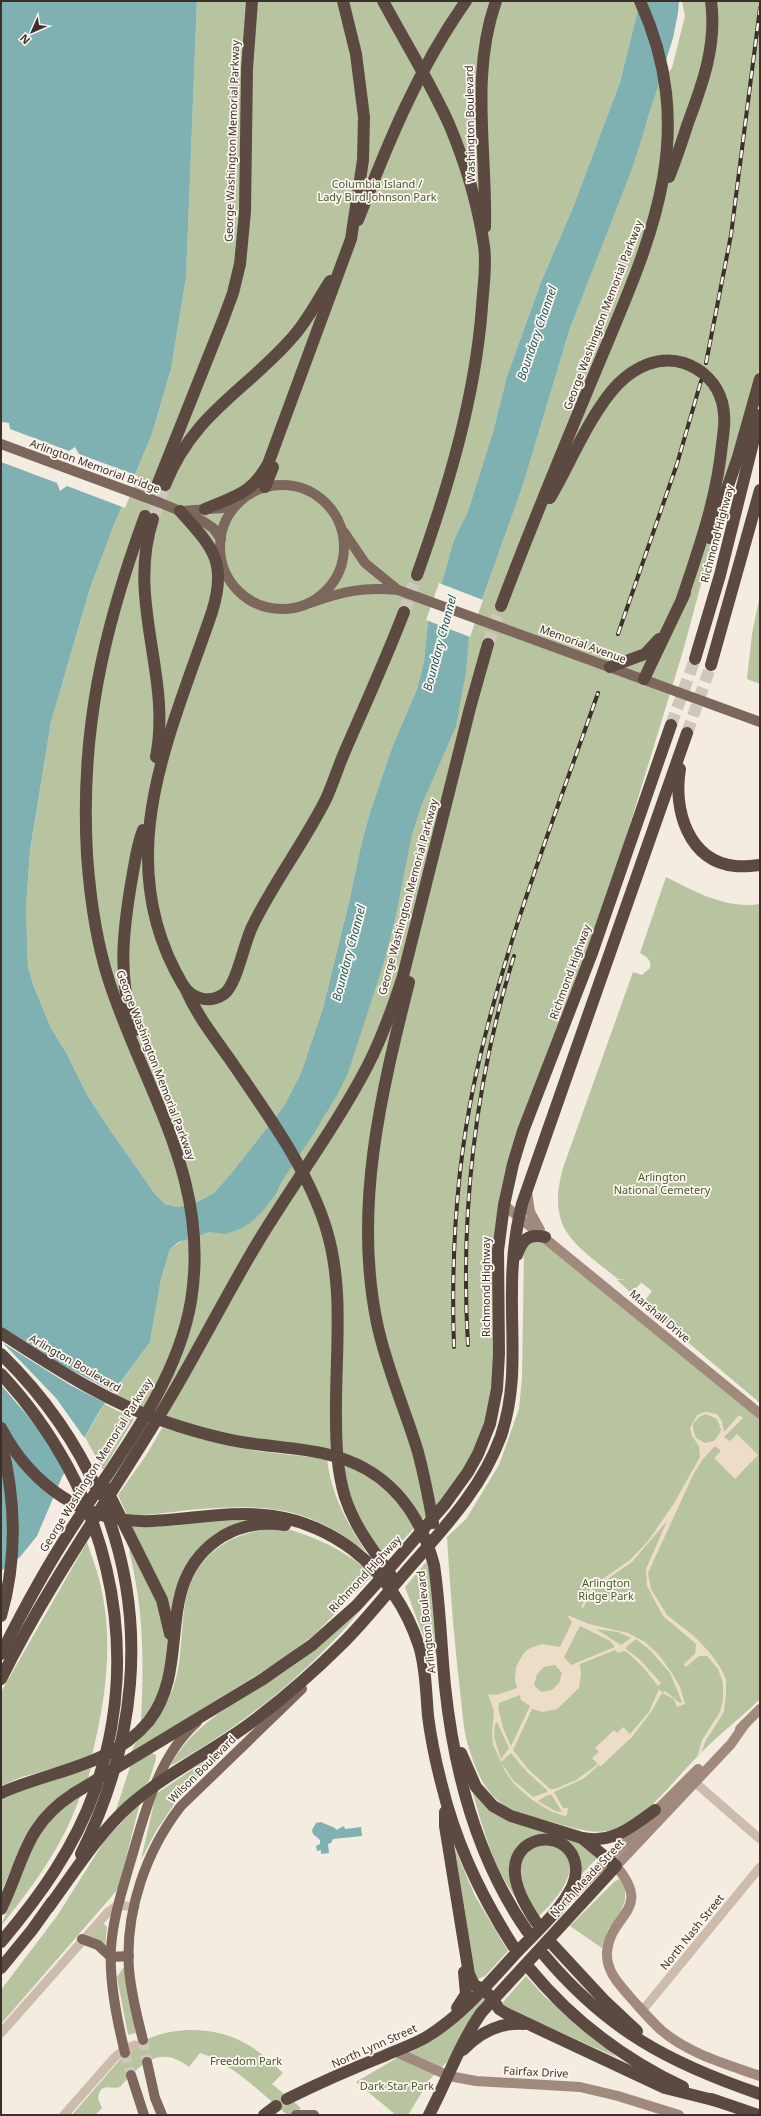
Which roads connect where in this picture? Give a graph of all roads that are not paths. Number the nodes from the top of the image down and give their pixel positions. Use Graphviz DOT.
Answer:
graph roads {
  1 [pos="252,1"];
  2 [pos="343,1"];
  3 [pos="383,1"];
  4 [pos="466,1"];
  5 [pos="496,1"];
  6 [pos="640,1"];
  7 [pos="711,1"];
  8 [pos="661,195"];
  9 [pos="351,239"];
  10 [pos="484,248"];
  11 [pos="344,258"];
  12 [pos="760,379"];
  13 [pos="760,415"];
  14 [pos="277,442"];
  15 [pos="1,444"];
  16 [pos="265,487"];
  17 [pos="760,490"];
  18 [pos="246,498"];
  19 [pos="205,509"];
  20 [pos="180,511"];
  21 [pos="342,528"];
  22 [pos="528,536"];
  23 [pos="221,539"];
  24 [pos="224,567"];
  25 [pos="417,575"];
  26 [pos="393,588"];
  27 [pos="682,599"];
  28 [pos="310,603"];
  29 [pos="500,606"];
  30 [pos="212,612"];
  31 [pos="404,612"];
  32 [pos="668,627"];
  33 [pos="488,644"];
  34 [pos="695,659"];
  35 [pos="711,666"];
  36 [pos="610,667"];
  37 [pos="644,679"];
  38 [pos="760,722"];
  39 [pos="671,725"];
  40 [pos="154,790"];
  41 [pos="150,812"];
  42 [pos="760,865"];
  43 [pos="415,930"];
  44 [pos="182,982"];
  45 [pos="160,1108"];
  46 [pos="527,1190"];
  47 [pos="504,1205"];
  48 [pos="519,1217"];
  49 [pos="545,1237"];
  50 [pos="512,1274"];
  51 [pos="3,1334"];
  52 [pos="1,1354"];
  53 [pos="12,1364"];
  54 [pos="1,1374"];
  55 [pos="760,1414"];
  56 [pos="1,1428"];
  57 [pos="1,1441"];
  58 [pos="334,1537"];
  59 [pos="435,1563"];
  60 [pos="378,1566"];
  61 [pos="1,1616"];
  62 [pos="345,1641"];
  63 [pos="1,1654"];
  64 [pos="172,1657"];
  65 [pos="1,1679"];
  66 [pos="212,1709"];
  67 [pos="760,1709"];
  68 [pos="450,1720"];
  69 [pos="692,1781"];
  70 [pos="1,1793"];
  71 [pos="445,1800"];
  72 [pos="655,1810"];
  73 [pos="582,1838"];
  74 [pos="760,1839"];
  75 [pos="612,1862"];
  76 [pos="760,1867"];
  77 [pos="118,1905"];
  78 [pos="134,1907"];
  79 [pos="48,1908"];
  80 [pos="1,1909"];
  81 [pos="554,1913"];
  82 [pos="536,1922"];
  83 [pos="462,1929"];
  84 [pos="527,1931"];
  85 [pos="82,1939"];
  86 [pos="1,1942"];
  87 [pos="553,1945"];
  88 [pos="513,1946"];
  89 [pos="544,1955"];
  90 [pos="129,1956"];
  91 [pos="111,1957"];
  92 [pos="1,1968"];
  93 [pos="530,1969"];
  94 [pos="483,1989"];
  95 [pos="493,1999"];
  96 [pos="642,2011"];
  97 [pos="531,2025"];
  98 [pos="434,2032"];
  99 [pos="1,2033"];
  100 [pos="139,2043"];
  101 [pos="125,2051"];
  102 [pos="394,2051"];
  103 [pos="658,2052"];
  104 [pos="458,2055"];
  105 [pos="146,2062"];
  106 [pos="131,2075"];
  107 [pos="449,2076"];
  108 [pos="760,2076"];
  109 [pos="760,2094"];
  110 [pos="287,2098"];
  111 [pos="717,2101"];
  112 [pos="276,2110"];
  113 [pos="64,2115"];
  114 [pos="144,2115"];
  115 [pos="162,2115"];
  116 [pos="264,2115"];
  117 [pos="296,2115"];
  118 [pos="314,2115"];
  119 [pos="429,2115"];
  120 [pos="679,2115"];
  121 [pos="758,2115"];
  1 -- 11 [label="highway, George Washington Memorial Parkway"];
  2 -- 9 [label="highway"];
  3 -- 10 [label="highway"];
  4 -- 9 [label="highway"];
  5 -- 10 [label="highway, Washington Boulevard"];
  6 -- 8 [label="highway, George Washington Memorial Parkway"];
  7 -- 8 [label="highway"];
  8 -- 22 [label="highway, George Washington Memorial Parkway"];
  9 -- 11 [label="highway"];
  10 -- 25 [label="highway"];
  11 -- 14 [label="highway"];
  12 -- 27 [label="highway"];
  13 -- 34 [label="highway, Richmond Highway"];
  14 -- 16 [label="highway"];
  14 -- 19 [label="highway"];
  15 -- 20 [label="main road, Arlington Memorial Bridge"];
  16 -- 18 [label="main road"];
  16 -- 21 [label="main road"];
  17 -- 35 [label="highway"];
  18 -- 19 [label="main road, Arlington Memorial Bridge"];
  18 -- 23 [label="main road"];
  19 -- 20 [label="main road, Arlington Memorial Bridge"];
  20 -- 23 [label="main road, Arlington Memorial Bridge"];
  20 -- 30 [label="highway"];
  21 -- 26 [label="main road, Memorial Avenue"];
  21 -- 28 [label="main road"];
  22 -- 27 [label="highway"];
  22 -- 29 [label="highway, George Washington Memorial Parkway"];
  23 -- 24 [label="main road"];
  24 -- 28 [label="main road"];
  24 -- 30 [label="highway"];
  26 -- 28 [label="main road, Memorial Avenue"];
  26 -- 36 [label="main road, Memorial Avenue"];
  27 -- 32 [label="highway"];
  30 -- 40 [label="highway"];
  31 -- 44 [label="highway"];
  32 -- 36 [label="highway"];
  32 -- 37 [label="highway"];
  33 -- 43 [label="highway, George Washington Memorial Parkway"];
  36 -- 37 [label="main road, Memorial Avenue"];
  37 -- 38 [label="main road, Memorial Avenue"];
  39 -- 47 [label="highway, Richmond Highway"];
  40 -- 41 [label="highway"];
  40 -- 45 [label="highway, George Washington Memorial Parkway"];
  41 -- 44 [label="highway, Arlington Boulevard"];
  41 -- 45 [label="highway"];
  42 -- 46 [label="highway"];
  43 -- 59 [label="highway"];
  43 -- 65 [label="highway, George Washington Memorial Parkway"];
  44 -- 60 [label="highway, Arlington Boulevard"];
  45 -- 63 [label="highway, George Washington Memorial Parkway"];
  46 -- 48 [label="highway"];
  46 -- 49 [label="street, Marshall Drive"];
  47 -- 48 [label="street, Marshall Drive"];
  47 -- 66 [label="highway, Richmond Highway"];
  48 -- 49 [label="street, Marshall Drive"];
  48 -- 50 [label="highway"];
  49 -- 50 [label="highway"];
  49 -- 55 [label="street, Marshall Drive"];
  50 -- 62 [label="highway"];
  51 -- 59 [label="highway, Arlington Boulevard"];
  52 -- 53 [label="highway"];
  53 -- 64 [label="highway"];
  53 -- 79 [label="highway"];
  54 -- 86 [label="highway"];
  56 -- 58 [label="highway"];
  57 -- 61 [label="highway"];
  58 -- 60 [label="highway"];
  58 -- 64 [label="highway"];
  59 -- 68 [label="highway, Arlington Boulevard"];
  60 -- 71 [label="highway, Arlington Boulevard"];
  62 -- 78 [label="main road, Wilson Boulevard"];
  62 -- 79 [label="highway"];
  64 -- 70 [label="highway"];
  66 -- 77 [label="main road, Wilson Boulevard"];
  66 -- 80 [label="highway, Richmond Highway"];
  67 -- 69 [label="street, North Meade Street"];
  68 -- 73 [label="highway"];
  68 -- 84 [label="highway, Arlington Boulevard"];
  69 -- 72 [label="street, North Meade Street"];
  69 -- 74 [label="street"];
  69 -- 75 [label="street, North Meade Street"];
  71 -- 83 [label="highway"];
  71 -- 88 [label="highway, Arlington Boulevard"];
  72 -- 73 [label="highway"];
  72 -- 75 [label="street, North Meade Street"];
  73 -- 75 [label="highway"];
  75 -- 81 [label="street, North Meade Street"];
  75 -- 95 [label="highway, North Meade Street"];
  75 -- 96 [label="street"];
  76 -- 96 [label="street, North Nash Street"];
  77 -- 78 [label="street"];
  77 -- 85 [label="street"];
  77 -- 91 [label="main road, Wilson Boulevard"];
  78 -- 90 [label="main road, Wilson Boulevard"];
  79 -- 92 [label="highway"];
  81 -- 82 [label="highway"];
  81 -- 94 [label="highway, North Meade Street"];
  83 -- 94 [label="highway"];
  83 -- 98 [label="highway"];
  85 -- 91 [label="main road"];
  85 -- 99 [label="street"];
  87 -- 103 [label="highway"];
  89 -- 103 [label="highway"];
  90 -- 91 [label="main road"];
  90 -- 100 [label="main road, Wilson Boulevard"];
  91 -- 101 [label="main road, Wilson Boulevard"];
  93 -- 111 [label="highway"];
  94 -- 95 [label="highway"];
  94 -- 98 [label="highway, North Lynn Street"];
  95 -- 97 [label="highway"];
  95 -- 104 [label="highway, North Meade Street"];
  96 -- 108 [label="street"];
  97 -- 104 [label="highway"];
  97 -- 111 [label="highway"];
  98 -- 102 [label="highway, North Lynn Street"];
  100 -- 101 [label="street"];
  101 -- 113 [label="street"];
  102 -- 107 [label="street, Fairfax Drive"];
  102 -- 110 [label="highway, North Lynn Street"];
  103 -- 109 [label="highway"];
  104 -- 107 [label="highway, North Meade Street"];
  105 -- 115 [label="main road"];
  106 -- 114 [label="main road"];
  107 -- 119 [label="highway, North Meade Street"];
  107 -- 120 [label="street, Fairfax Drive"];
  111 -- 121 [label="highway"];
  112 -- 116 [label="highway"];
  117 -- 118 [label="main road"];
}
